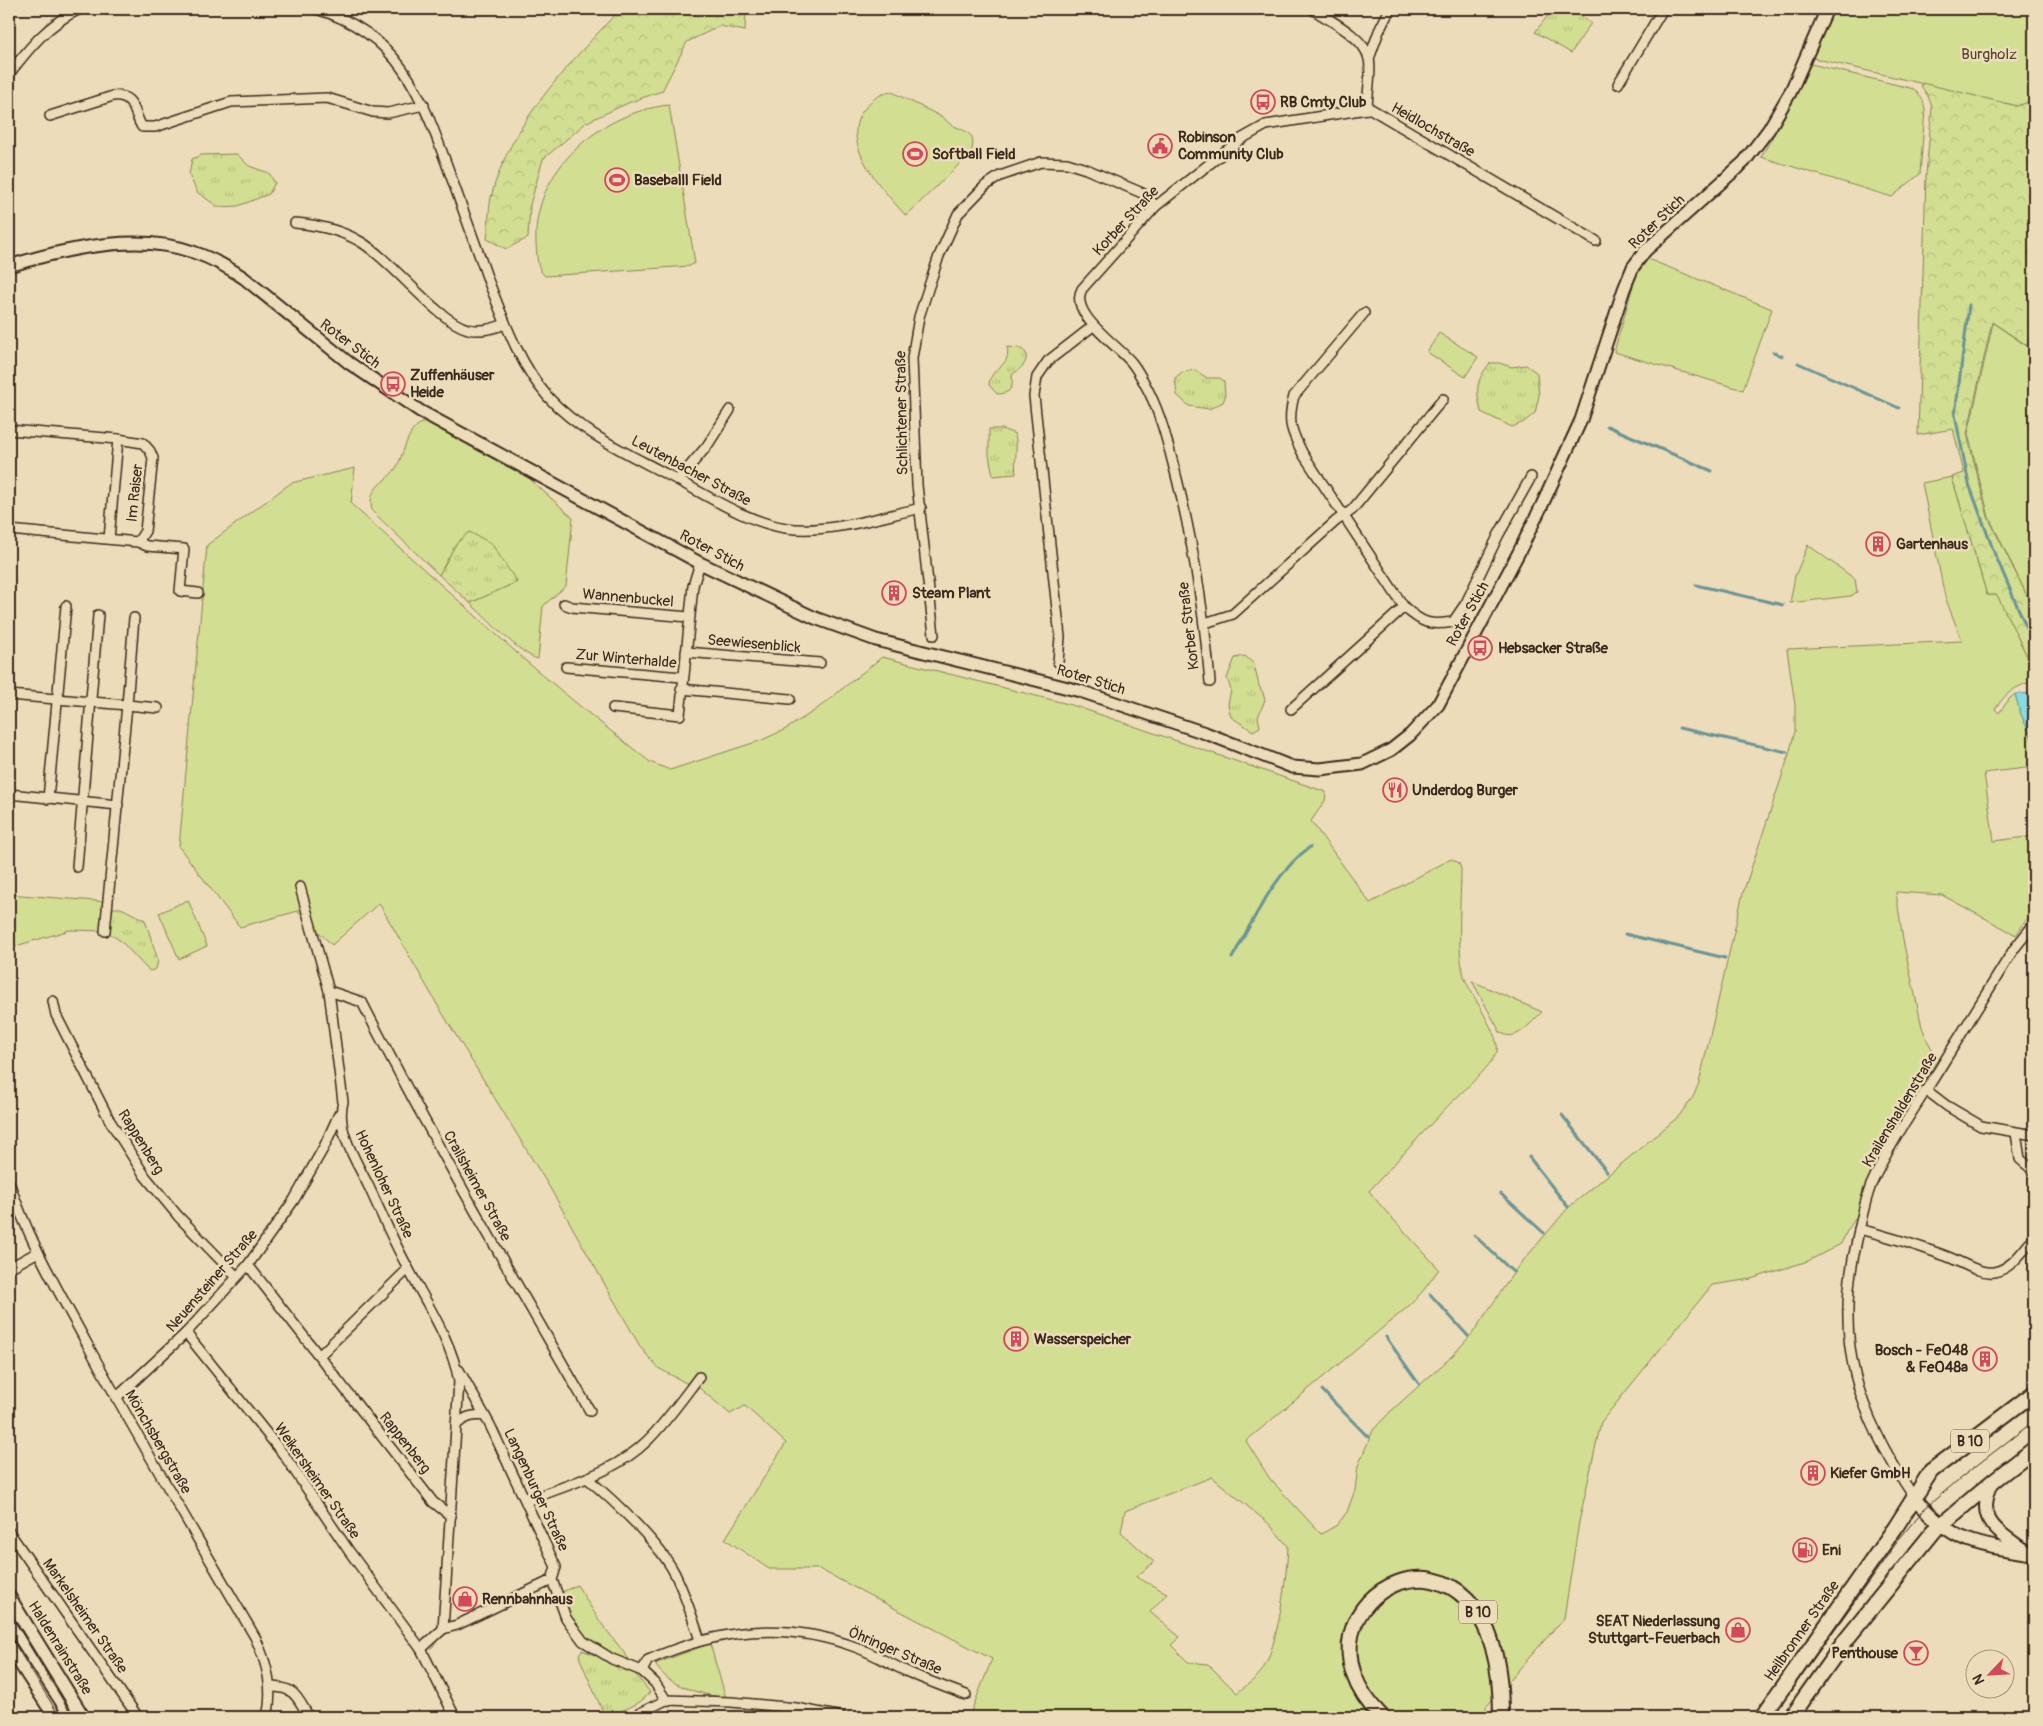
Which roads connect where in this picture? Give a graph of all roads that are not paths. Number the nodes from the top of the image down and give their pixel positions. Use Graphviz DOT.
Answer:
graph roads {
  1 [pos="80,9"];
  2 [pos="316,9"];
  3 [pos="1312,9"];
  4 [pos="1390,9"];
  5 [pos="1663,9"];
  6 [pos="1827,9"];
  7 [pos="1370,59"];
  8 [pos="9,74"];
  9 [pos="1618,84"];
  10 [pos="424,105"];
  11 [pos="1367,109"];
  12 [pos="50,116"];
  13 [pos="1156,206"];
  14 [pos="295,223"];
  15 [pos="1596,241"];
  16 [pos="9,266"];
  17 [pos="1364,312"];
  18 [pos="505,324"];
  19 [pos="1093,326"];
  20 [pos="1443,399"];
  21 [pos="730,410"];
  22 [pos="9,430"];
  23 [pos="118,439"];
  24 [pos="1531,477"];
  25 [pos="678,480"];
  26 [pos="921,508"];
  27 [pos="1344,516"];
  28 [pos="9,530"];
  29 [pos="109,539"];
  30 [pos="138,542"];
  31 [pos="700,562"];
  32 [pos="198,593"];
  33 [pos="564,604"];
  34 [pos="66,606"];
  35 [pos="1404,607"];
  36 [pos="98,615"];
  37 [pos="689,617"];
  38 [pos="134,618"];
  39 [pos="1205,623"];
  40 [pos="934,635"];
  41 [pos="686,652"];
  42 [pos="1058,662"];
  43 [pos="820,663"];
  44 [pos="566,667"];
  45 [pos="682,678"];
  46 [pos="1210,682"];
  47 [pos="681,689"];
  48 [pos="9,695"];
  49 [pos="790,699"];
  50 [pos="58,701"];
  51 [pos="91,702"];
  52 [pos="127,705"];
  53 [pos="158,708"];
  54 [pos="613,708"];
  55 [pos="1291,710"];
  56 [pos="9,794"];
  57 [pos="48,798"];
  58 [pos="82,802"];
  59 [pos="118,805"];
  60 [pos="77,867"];
  61 [pos="300,887"];
  62 [pos="2034,924"];
  63 [pos="105,932"];
  64 [pos="329,991"];
  65 [pos="52,1001"];
  66 [pos="1926,1090"];
  67 [pos="339,1114"];
  68 [pos="2016,1133"];
  69 [pos="2034,1134"];
  70 [pos="2034,1171"];
  71 [pos="9,1182"];
  72 [pos="1859,1229"];
  73 [pos="2034,1238"];
  74 [pos="38,1252"];
  75 [pos="248,1265"];
  76 [pos="9,1268"];
  77 [pos="408,1269"];
  78 [pos="236,1276"];
  79 [pos="186,1333"];
  80 [pos="320,1355"];
  81 [pos="456,1367"];
  82 [pos="698,1377"];
  83 [pos="2034,1393"];
  84 [pos="116,1398"];
  85 [pos="590,1411"];
  86 [pos="484,1416"];
  87 [pos="456,1425"];
  88 [pos="2034,1449"];
  89 [pos="587,1478"];
  90 [pos="1993,1481"];
  91 [pos="1914,1497"];
  92 [pos="526,1501"];
  93 [pos="451,1516"];
  94 [pos="1940,1525"];
  95 [pos="9,1532"];
  96 [pos="2030,1554"];
  97 [pos="552,1580"];
  98 [pos="9,1597"];
  99 [pos="443,1629"];
  100 [pos="700,1640"];
  101 [pos="9,1646"];
  102 [pos="421,1649"];
  103 [pos="642,1670"];
  104 [pos="271,1687"];
  105 [pos="966,1696"];
  106 [pos="666,1700"];
  107 [pos="784,1707"];
  108 [pos="55,1717"];
  109 [pos="83,1717"];
  110 [pos="138,1717"];
  111 [pos="267,1717"];
  112 [pos="309,1717"];
  113 [pos="455,1717"];
  114 [pos="632,1717"];
  115 [pos="794,1717"];
  116 [pos="842,1717"];
  117 [pos="1382,1717"];
  118 [pos="1501,1717"];
  119 [pos="1762,1717"];
  120 [pos="1791,1717"];
  1 -- 8 [label="street"];
  2 -- 10 [label="street, Leutenbacher Straße"];
  3 -- 7 [label="street"];
  4 -- 7 [label="street, Heidlochstraße"];
  5 -- 9 [label="street"];
  6 -- 31 [label="street, Roter Stich"];
  7 -- 11 [label="street, Heidlochstraße"];
  10 -- 12 [label="street"];
  10 -- 18 [label="street, Leutenbacher Straße"];
  11 -- 13 [label="street, Korber Straße"];
  11 -- 15 [label="street, Heidlochstraße"];
  13 -- 19 [label="street, Korber Straße"];
  13 -- 26 [label="street, Schlichtener Straße"];
  14 -- 18 [label="street"];
  16 -- 31 [label="street, Roter Stich"];
  17 -- 27 [label="street"];
  18 -- 25 [label="street, Leutenbacher Straße"];
  19 -- 39 [label="street, Korber Straße"];
  19 -- 42 [label="street"];
  20 -- 27 [label="street"];
  21 -- 25 [label="street"];
  22 -- 23 [label="street, Im Raiser"];
  23 -- 29 [label="street, Im Raiser"];
  23 -- 30 [label="street, Im Raiser"];
  24 -- 35 [label="street"];
  25 -- 26 [label="street, Leutenbacher Straße"];
  26 -- 40 [label="street, Schlichtener Straße"];
  27 -- 35 [label="street"];
  27 -- 39 [label="street"];
  28 -- 29 [label="street"];
  29 -- 30 [label="street"];
  30 -- 32 [label="street"];
  31 -- 37 [label="street"];
  33 -- 37 [label="street, Wannenbuckel"];
  34 -- 50 [label="street"];
  35 -- 55 [label="street"];
  36 -- 51 [label="street"];
  37 -- 41 [label="street"];
  38 -- 52 [label="street"];
  39 -- 46 [label="street, Korber Straße"];
  41 -- 43 [label="street, Seewiesenblick"];
  41 -- 45 [label="street"];
  44 -- 45 [label="street, Zur Winterhalde"];
  45 -- 47 [label="street"];
  47 -- 49 [label="street"];
  47 -- 54 [label="street"];
  48 -- 50 [label="street"];
  50 -- 51 [label="street"];
  50 -- 57 [label="street"];
  51 -- 52 [label="street"];
  51 -- 58 [label="street"];
  52 -- 53 [label="street"];
  52 -- 59 [label="street"];
  56 -- 57 [label="street"];
  57 -- 58 [label="street"];
  58 -- 59 [label="street"];
  58 -- 60 [label="street"];
  59 -- 63 [label="street"];
  61 -- 64 [label="street, Hohenloher Straße"];
  62 -- 66 [label="street, Krailenshaldenstraße"];
  64 -- 67 [label="street, Hohenloher Straße"];
  64 -- 85 [label="street, Crailsheimer Straße"];
  65 -- 78 [label="street, Rappenberg"];
  66 -- 68 [label="street"];
  66 -- 72 [label="street, Krailenshaldenstraße"];
  67 -- 75 [label="street, Neuensteiner Straße"];
  67 -- 77 [label="street, Hohenloher Straße"];
  68 -- 69 [label="street"];
  68 -- 70 [label="street"];
  71 -- 74 [label="street, Mönchsbergstraße"];
  72 -- 73 [label="street"];
  72 -- 91 [label="street, Krailenshaldenstraße"];
  74 -- 76 [label="street"];
  74 -- 84 [label="street, Mönchsbergstraße"];
  75 -- 78 [label="street, Neuensteiner Straße"];
  75 -- 80 [label="street, Rappenberg"];
  77 -- 80 [label="street"];
  77 -- 81 [label="street, Hohenloher Straße"];
  78 -- 79 [label="street, Neuensteiner Straße"];
  79 -- 84 [label="street, Neuensteiner Straße"];
  79 -- 102 [label="street, Weikersheimer Straße"];
  80 -- 93 [label="street, Rappenberg"];
  81 -- 86 [label="street, Langenburger Straße"];
  81 -- 87 [label="street, Hohenloher Straße"];
  82 -- 89 [label="street"];
  83 -- 91 [label="main road, Heilbronner Straße / B 10"];
  84 -- 104 [label="street, Mönchsbergstraße"];
  86 -- 87 [label="street"];
  86 -- 92 [label="street, Langenburger Straße"];
  87 -- 93 [label="street, Hohenloher Straße"];
  88 -- 90 [label="main road"];
  89 -- 92 [label="street"];
  89 -- 100 [label="street"];
  90 -- 94 [label="main road"];
  90 -- 96 [label="main road"];
  91 -- 94 [label="main road"];
  91 -- 119 [label="main road, Heilbronner Straße / B 10"];
  92 -- 97 [label="street, Langenburger Straße"];
  93 -- 99 [label="street, Hohenloher Straße"];
  94 -- 96 [label="main road"];
  94 -- 120 [label="main road"];
  95 -- 110 [label="street, Markelsheimer Straße"];
  97 -- 99 [label="street"];
  97 -- 103 [label="street, Langenburger Straße"];
  98 -- 109 [label="main road, Haldenrainstraße"];
  99 -- 102 [label="street"];
  100 -- 103 [label="street, Öhringer Straße"];
  100 -- 105 [label="street, Öhringer Straße"];
  101 -- 108 [label="main road"];
  102 -- 113 [label="street"];
  103 -- 106 [label="street, Langenburger Straße"];
  104 -- 111 [label="street, Mönchsbergstraße"];
  104 -- 112 [label="street"];
  106 -- 107 [label="street"];
  106 -- 114 [label="street"];
  107 -- 115 [label="street"];
  107 -- 116 [label="street"];
  117 -- 118 [label="main road, B 10"];
}
